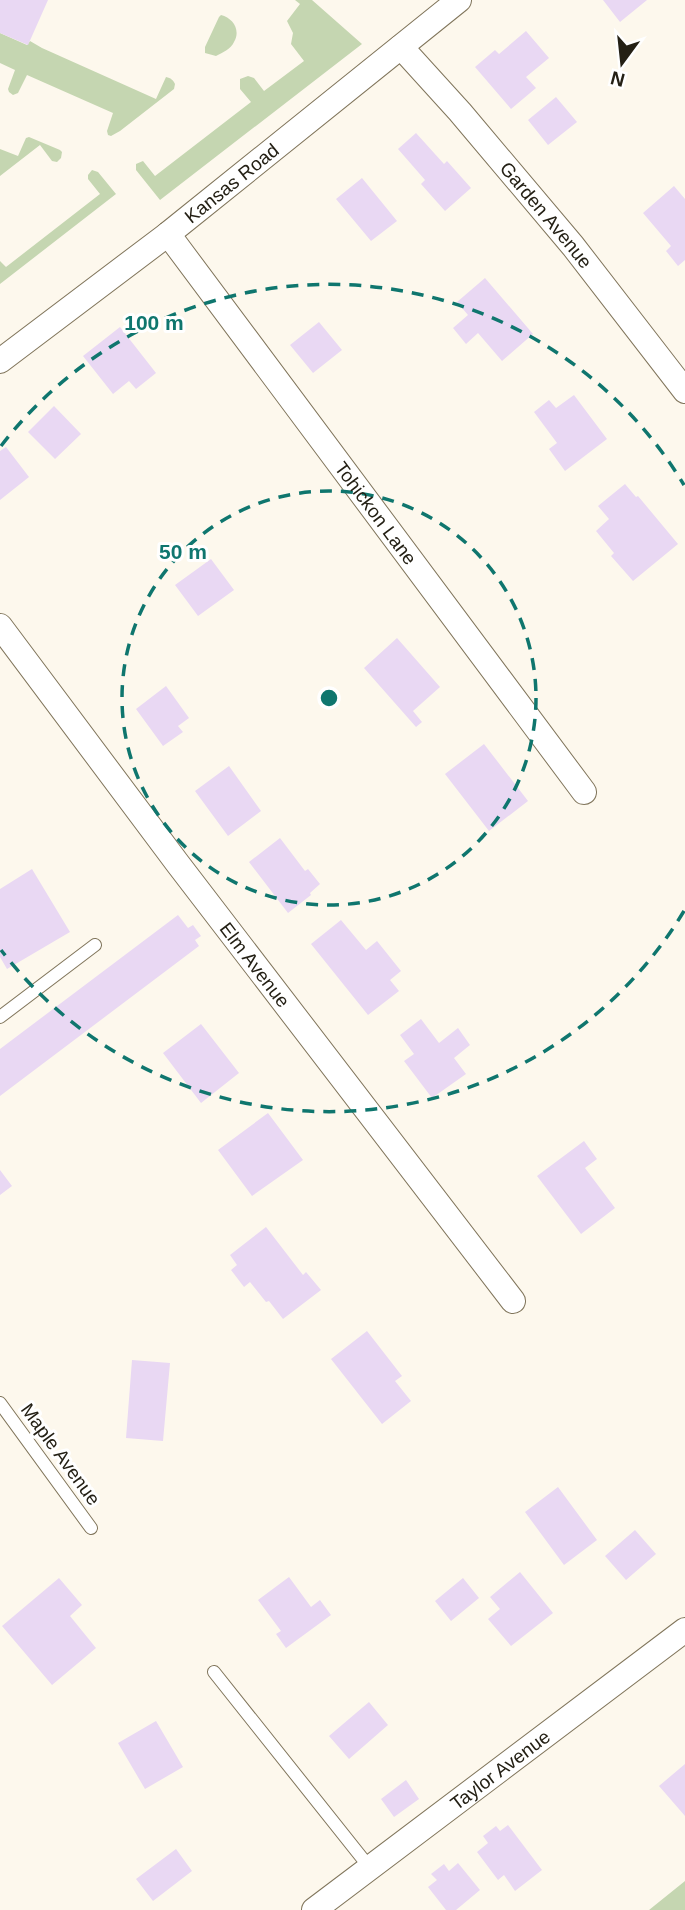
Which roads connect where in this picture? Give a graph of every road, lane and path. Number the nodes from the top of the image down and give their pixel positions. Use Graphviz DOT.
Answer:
graph roads {
  1 [pos="459,0"];
  2 [pos="401,47"];
  3 [pos="168,234"];
  4 [pos="0,361"];
  5 [pos="685,391"];
  6 [pos="0,626"];
  7 [pos="584,792"];
  8 [pos="95,945"];
  9 [pos="0,1017"];
  10 [pos="513,1301"];
  11 [pos="0,1403"];
  12 [pos="91,1528"];
  13 [pos="685,1630"];
  14 [pos="214,1672"];
  15 [pos="370,1868"];
  16 [pos="314,1910"];
  1 -- 2 [label="street, Kansas Road"];
  2 -- 3 [label="street, Kansas Road"];
  2 -- 5 [label="street, Garden Avenue"];
  3 -- 4 [label="street, Kansas Road"];
  3 -- 7 [label="street, Tohickon Lane"];
  6 -- 10 [label="street, Elm Avenue"];
  8 -- 9 [label="lane"];
  11 -- 12 [label="lane, Maple Avenue"];
  13 -- 15 [label="street, Taylor Avenue"];
  14 -- 15 [label="lane"];
  15 -- 16 [label="street, Taylor Avenue"];
}
